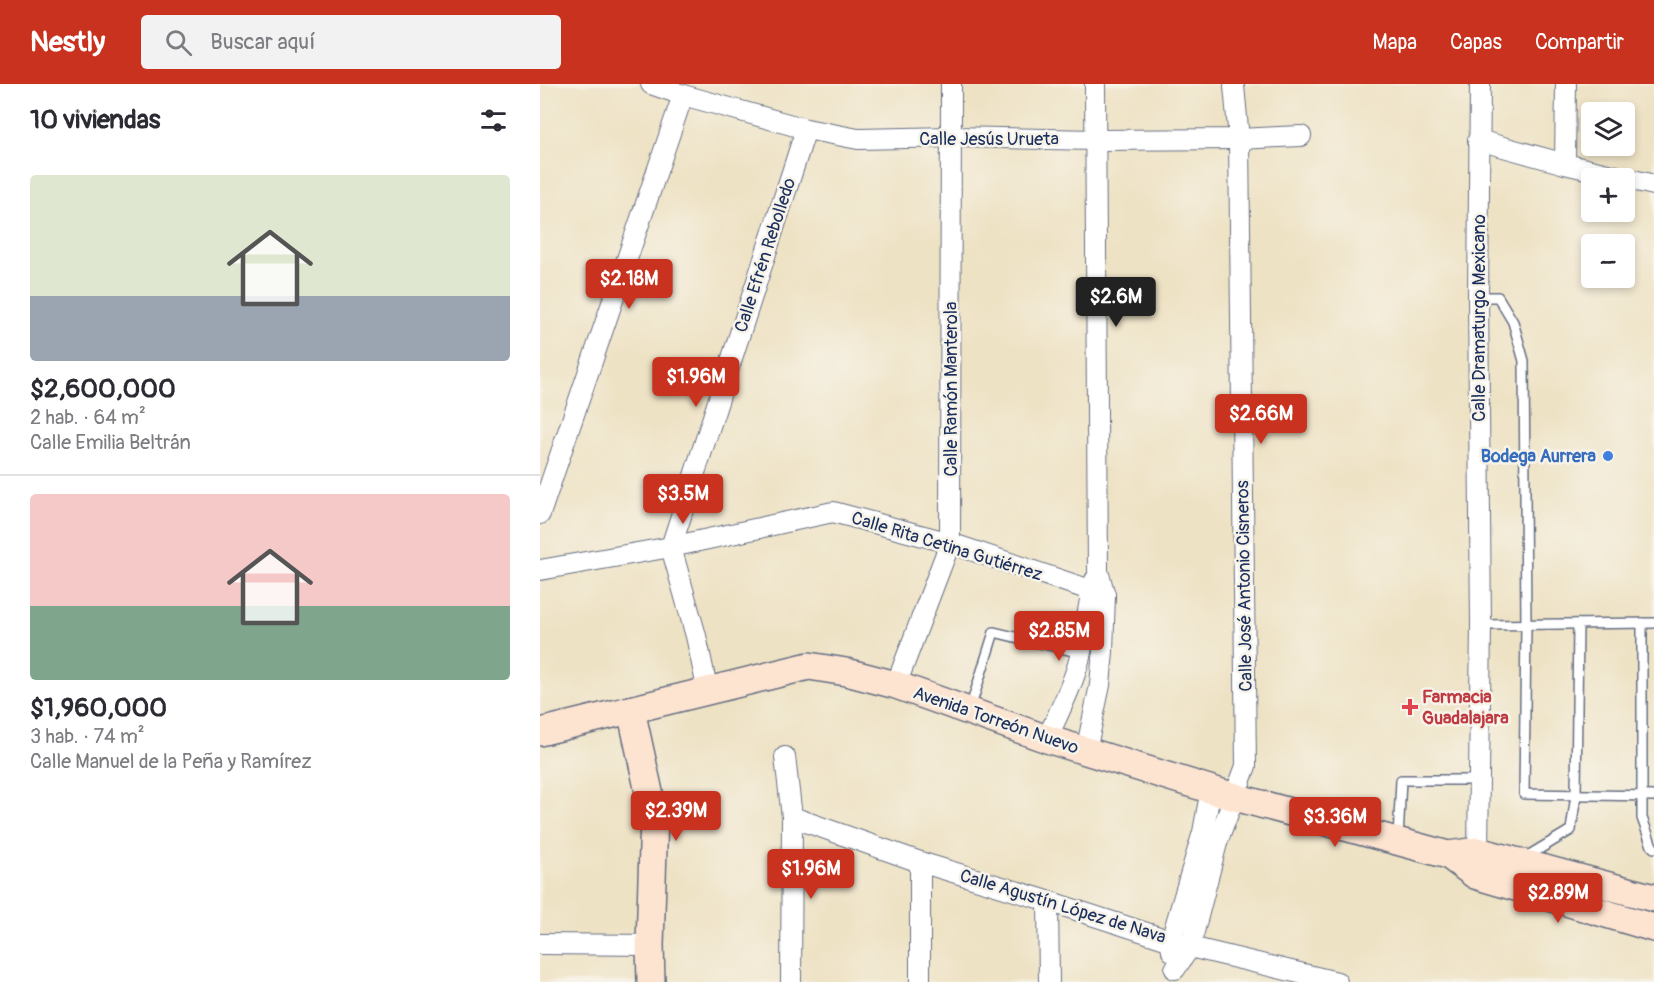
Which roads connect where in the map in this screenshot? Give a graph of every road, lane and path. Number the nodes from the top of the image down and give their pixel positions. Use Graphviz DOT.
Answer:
graph roads {
  1 [pos="651,84"];
  2 [pos="951,84"];
  3 [pos="1095,84"];
  4 [pos="1480,84"];
  5 [pos="1566,84"];
  6 [pos="1234,86"];
  7 [pos="683,95"];
  8 [pos="806,129"];
  9 [pos="1301,136"];
  10 [pos="952,137"];
  11 [pos="1239,139"];
  12 [pos="1096,140"];
  13 [pos="1478,140"];
  14 [pos="1565,164"];
  15 [pos="1654,185"];
  16 [pos="1478,297"];
  17 [pos="540,514"];
  18 [pos="950,543"];
  19 [pos="671,547"];
  20 [pos="540,570"];
  21 [pos="1098,593"];
  22 [pos="1642,623"];
  23 [pos="1654,623"];
  24 [pos="1526,624"];
  25 [pos="1578,624"];
  26 [pos="1481,625"];
  27 [pos="1082,653"];
  28 [pos="896,685"];
  29 [pos="708,692"];
  30 [pos="631,710"];
  31 [pos="969,711"];
  32 [pos="540,732"];
  33 [pos="1047,739"];
  34 [pos="1086,751"];
  35 [pos="785,757"];
  36 [pos="1479,780"];
  37 [pos="1223,793"];
  38 [pos="1576,795"];
  39 [pos="1641,795"];
  40 [pos="1654,796"];
  41 [pos="792,818"];
  42 [pos="1398,841"];
  43 [pos="1654,848"];
  44 [pos="1520,861"];
  45 [pos="920,862"];
  46 [pos="1476,863"];
  47 [pos="1654,898"];
  48 [pos="1048,901"];
  49 [pos="1654,928"];
  50 [pos="1170,940"];
  51 [pos="540,944"];
  52 [pos="650,945"];
  53 [pos="1190,947"];
  54 [pos="1175,976"];
  55 [pos="1314,979"];
  56 [pos="651,982"];
  57 [pos="791,982"];
  58 [pos="920,982"];
  59 [pos="1049,982"];
  60 [pos="1337,982"];
  1 -- 7 [label="street, Calle Jesús Urueta"];
  2 -- 10 [label="street, Calle Ramón Manterola"];
  3 -- 12 [label="street"];
  4 -- 13 [label="street, Calle Dramaturgo Mexicano"];
  5 -- 14 [label="street"];
  6 -- 11 [label="street, Calle José Antonio Cisneros"];
  7 -- 8 [label="street, Calle Jesús Urueta"];
  7 -- 17 [label="street"];
  8 -- 10 [label="street, Calle Jesús Urueta"];
  8 -- 19 [label="street, Calle Efrén Rebolledo"];
  9 -- 11 [label="street, Calle Jesús Urueta"];
  10 -- 12 [label="street, Calle Jesús Urueta"];
  10 -- 18 [label="street, Calle Ramón Manterola"];
  11 -- 12 [label="street, Calle Jesús Urueta"];
  11 -- 37 [label="street, Calle José Antonio Cisneros"];
  12 -- 21 [label="street"];
  13 -- 14 [label="street"];
  13 -- 16 [label="street, Calle Dramaturgo Mexicano"];
  14 -- 15 [label="street"];
  16 -- 24 [label="lane"];
  16 -- 26 [label="street, Calle Dramaturgo Mexicano"];
  18 -- 19 [label="street, Calle Rita Cetina Gutiérrez"];
  18 -- 21 [label="street, Calle Rita Cetina Gutiérrez"];
  18 -- 28 [label="street, Calle Ramón Manterola"];
  19 -- 20 [label="street, Calle Rita Cetina Gutiérrez"];
  19 -- 29 [label="street"];
  21 -- 27 [label="street"];
  21 -- 34 [label="street"];
  22 -- 23 [label="lane"];
  22 -- 25 [label="lane"];
  22 -- 39 [label="lane"];
  24 -- 25 [label="lane"];
  24 -- 26 [label="lane"];
  24 -- 38 [label="lane"];
  25 -- 38 [label="lane"];
  26 -- 36 [label="street, Calle Dramaturgo Mexicano"];
  27 -- 31 [label="lane"];
  27 -- 33 [label="street"];
  28 -- 29 [label="main road, Avenida Torreón Nuevo"];
  28 -- 31 [label="main road, Avenida Torreón Nuevo"];
  29 -- 30 [label="main road, Avenida Torreón Nuevo"];
  30 -- 32 [label="main road, Avenida Torreón Nuevo"];
  30 -- 52 [label="main road"];
  31 -- 33 [label="main road, Avenida Torreón Nuevo"];
  33 -- 34 [label="main road, Avenida Torreón Nuevo"];
  34 -- 37 [label="main road, Avenida Torreón Nuevo"];
  35 -- 41 [label="street"];
  36 -- 42 [label="lane"];
  36 -- 46 [label="street, Calle Dramaturgo Mexicano"];
  37 -- 42 [label="main road, Avenida Torreón Nuevo"];
  37 -- 50 [label="street"];
  37 -- 53 [label="street"];
  38 -- 39 [label="lane"];
  38 -- 44 [label="lane"];
  39 -- 40 [label="lane"];
  39 -- 43 [label="lane"];
  41 -- 45 [label="street, Calle Agustín López de Nava"];
  41 -- 57 [label="street"];
  42 -- 46 [label="main road, Avenida Torreón Nuevo"];
  44 -- 46 [label="main road, Avenida Torreón Nuevo"];
  44 -- 47 [label="main road, Avenida Torreón Nuevo"];
  45 -- 48 [label="street, Calle Agustín López de Nava"];
  45 -- 58 [label="street"];
  46 -- 49 [label="main road, Avenida Torreón Nuevo"];
  48 -- 50 [label="street, Calle Agustín López de Nava"];
  48 -- 59 [label="street"];
  50 -- 53 [label="street, Calle Agustín López de Nava"];
  50 -- 54 [label="street"];
  51 -- 52 [label="street"];
  52 -- 56 [label="main road"];
  53 -- 54 [label="street"];
  53 -- 55 [label="street, Calle Agustín López de Nava"];
  55 -- 60 [label="street, Calle Agustín López de Nava"];
}
